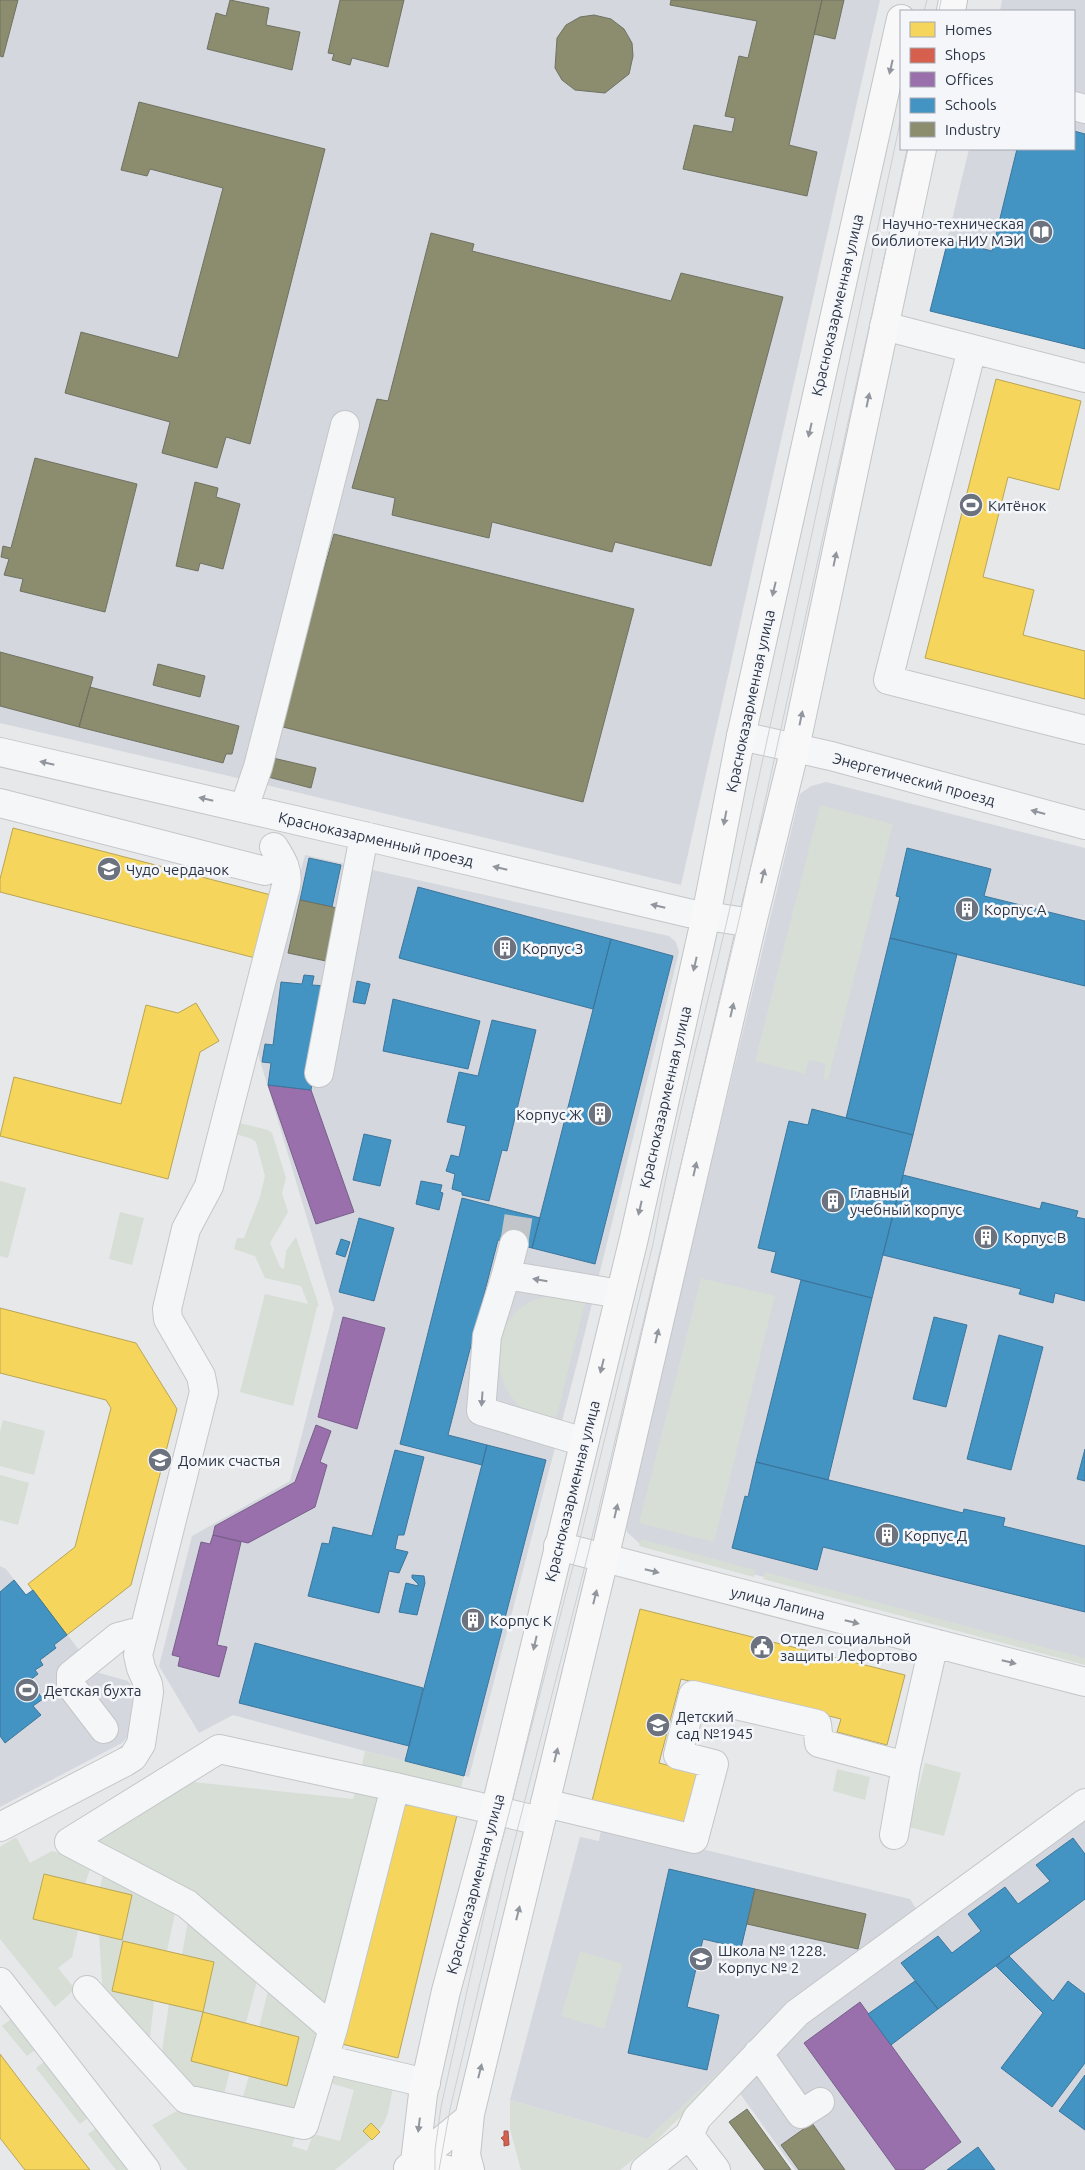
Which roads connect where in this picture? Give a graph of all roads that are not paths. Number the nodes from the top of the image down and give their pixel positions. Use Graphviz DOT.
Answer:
graph roads {
  1 [pos="900,23"];
  2 [pos="922,150"];
  3 [pos="884,326"];
  4 [pos="972,349"];
  5 [pos="1085,378"];
  6 [pos="345,425"];
  7 [pos="1085,730"];
  8 [pos="741,736"];
  9 [pos="795,748"];
  10 [pos="0,752"];
  11 [pos="0,803"];
  12 [pos="244,808"];
  13 [pos="286,818"];
  14 [pos="1085,825"];
  15 [pos="364,836"];
  16 [pos="265,870"];
  17 [pos="706,916"];
  18 [pos="752,923"];
  19 [pos="319,1073"];
  20 [pos="514,1244"];
  21 [pos="506,1274"];
  22 [pos="620,1294"];
  23 [pos="584,1442"];
  24 [pos="558,1546"];
  25 [pos="604,1559"];
  26 [pos="143,1636"];
  27 [pos="934,1643"];
  28 [pos="1085,1682"];
  29 [pos="104,1729"];
  30 [pos="906,1766"];
  31 [pos="395,1787"];
  32 [pos="1085,1802"];
  33 [pos="495,1811"];
  34 [pos="542,1812"];
  35 [pos="0,1827"];
  36 [pos="894,1835"];
  37 [pos="1,1985"];
  38 [pos="87,1990"];
  39 [pos="333,2030"];
  40 [pos="758,2053"];
  41 [pos="324,2058"];
  42 [pos="426,2083"];
  43 [pos="820,2102"];
  44 [pos="469,2118"];
  45 [pos="689,2135"];
  46 [pos="412,2167"];
  47 [pos="146,2170"];
  48 [pos="448,2170"];
  49 [pos="470,2170"];
  50 [pos="645,2170"];
  51 [pos="716,2170"];
  1 -- 8 [label="main road, Красноказарменная улица, one-way"];
  2 -- 3 [label="main road"];
  3 -- 4 [label="street"];
  9 -- 3 [label="main road, one-way"];
  4 -- 5 [label="street"];
  4 -- 7 [label="street"];
  6 -- 12 [label="street"];
  8 -- 9 [label="street, Энергетический проезд"];
  8 -- 17 [label="main road, Красноказарменная улица, one-way"];
  14 -- 9 [label="street, Энергетический проезд, one-way"];
  18 -- 9 [label="main road, one-way"];
  12 -- 10 [label="street, Красноказарменный проезд, one-way"];
  11 -- 16 [label="street"];
  12 -- 13 [label="street, Красноказарменный проезд"];
  13 -- 15 [label="street, Красноказарменный проезд"];
  13 -- 16 [label="street"];
  17 -- 15 [label="street, Красноказарменный проезд, one-way"];
  15 -- 19 [label="street"];
  16 -- 26 [label="street"];
  17 -- 18 [label="street, Красноказарменный проезд"];
  17 -- 22 [label="main road, Красноказарменная улица, one-way"];
  25 -- 18 [label="main road, one-way"];
  20 -- 21 [label="street"];
  22 -- 21 [label="street, one-way"];
  21 -- 23 [label="street, one-way"];
  22 -- 23 [label="main road, Красноказарменная улица, one-way"];
  23 -- 24 [label="main road, Красноказарменная улица"];
  24 -- 25 [label="street, улица Лапина"];
  24 -- 33 [label="main road, Красноказарменная улица, one-way"];
  25 -- 27 [label="street, улица Лапина, one-way"];
  34 -- 25 [label="main road, one-way"];
  26 -- 29 [label="street"];
  26 -- 35 [label="street"];
  27 -- 28 [label="street, улица Лапина, one-way"];
  27 -- 30 [label="street"];
  30 -- 34 [label="street"];
  30 -- 36 [label="street"];
  31 -- 33 [label="street"];
  31 -- 39 [label="street"];
  31 -- 39 [label="street"];
  32 -- 40 [label="street"];
  33 -- 34 [label="street"];
  33 -- 42 [label="main road, Красноказарменная улица"];
  44 -- 34 [label="main road, one-way"];
  37 -- 47 [label="street"];
  38 -- 41 [label="street"];
  39 -- 41 [label="street"];
  40 -- 43 [label="street"];
  40 -- 45 [label="street"];
  41 -- 42 [label="street"];
  42 -- 46 [label="main road, Красноказарменная улица, one-way"];
  44 -- 46 [label="main road"];
  44 -- 49 [label="main road"];
  45 -- 50 [label="street"];
  45 -- 51 [label="street"];
  46 -- 48 [label="main road"];
}
